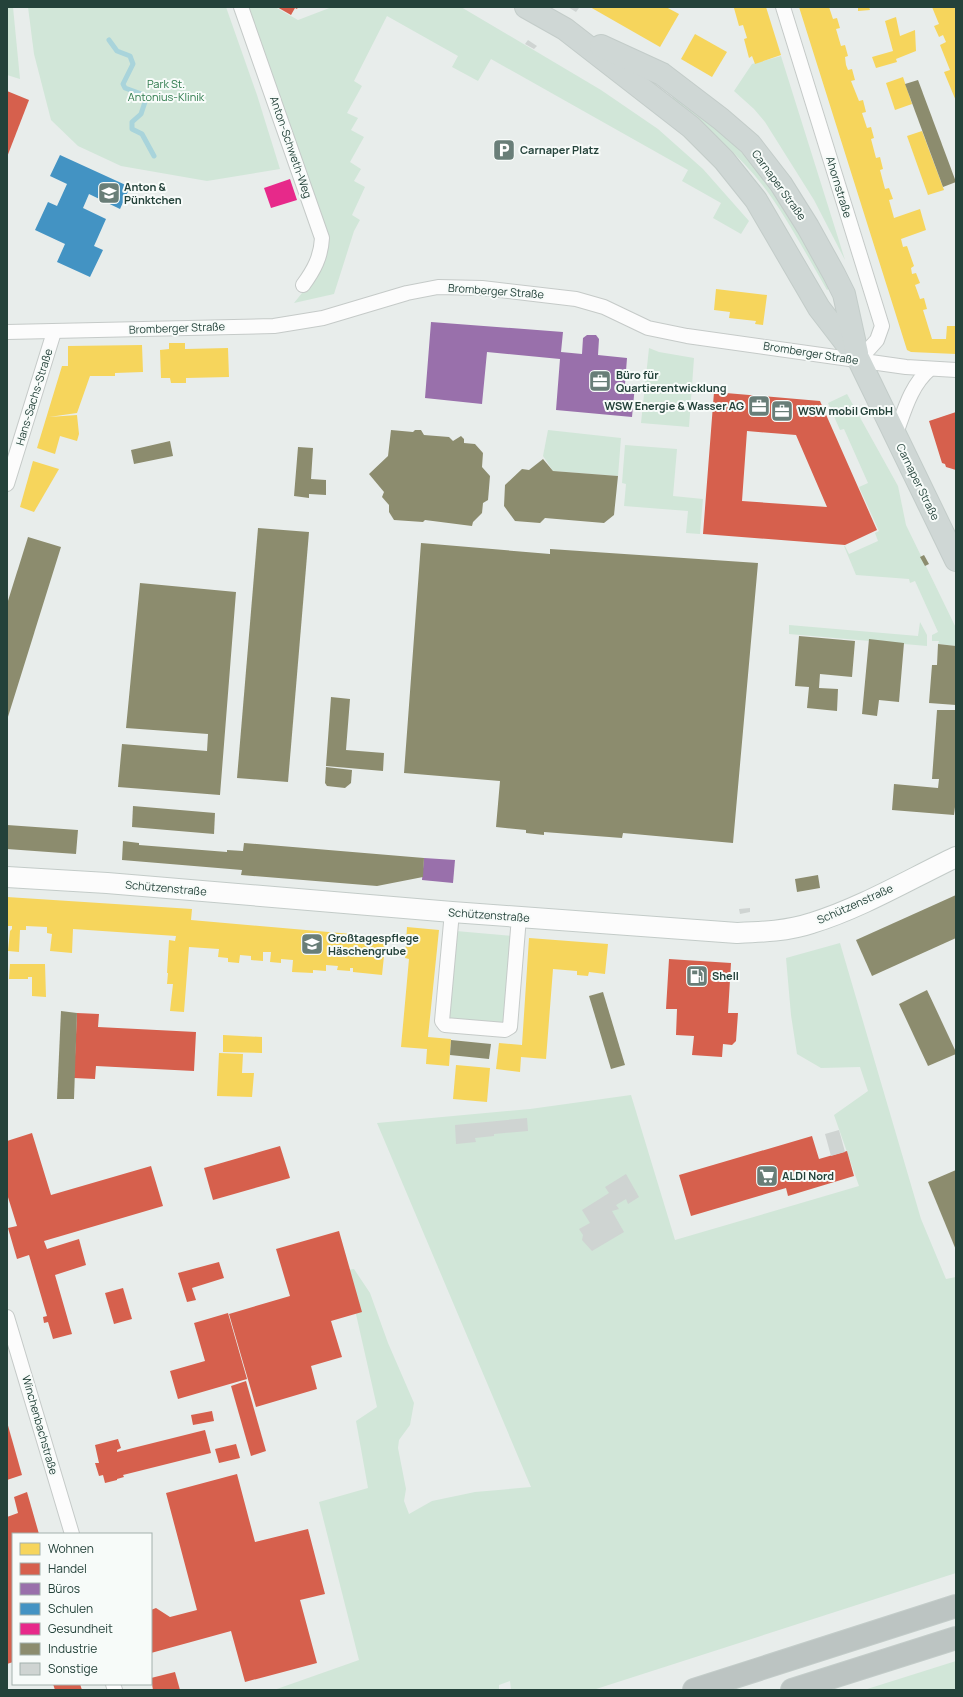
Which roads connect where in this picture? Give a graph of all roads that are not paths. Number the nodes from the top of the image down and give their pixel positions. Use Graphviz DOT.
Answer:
graph roads {
  1 [pos="241,7"];
  2 [pos="526,7"];
  3 [pos="783,7"];
  4 [pos="566,30"];
  5 [pos="303,286"];
  6 [pos="7,332"];
  7 [pos="54,332"];
  8 [pos="859,360"];
  9 [pos="930,369"];
  10 [pos="956,370"];
  11 [pos="895,436"];
  12 [pos="7,484"];
  13 [pos="956,560"];
  14 [pos="956,857"];
  15 [pos="7,877"];
  16 [pos="452,912"];
  17 [pos="519,917"];
  18 [pos="7,1317"];
  19 [pos="72,1533"];
  20 [pos="956,1606"];
  21 [pos="956,1638"];
  22 [pos="694,1690"];
  23 [pos="792,1690"];
  1 -- 5 [label="street, Anton-Schweth-Weg"];
  2 -- 4 [label="main road, Carnaper Straße"];
  3 -- 8 [label="street, Ahornstraße"];
  4 -- 8 [label="main road, Carnaper Straße"];
  4 -- 8 [label="main road, Carnaper Straße"];
  6 -- 7 [label="street, Bromberger Straße"];
  7 -- 8 [label="street, Bromberger Straße"];
  7 -- 12 [label="street, Hans-Sachs-Straße"];
  8 -- 9 [label="street, Bromberger Straße"];
  8 -- 11 [label="main road, Carnaper Straße"];
  9 -- 10 [label="street, Bromberger Straße"];
  9 -- 11 [label="street"];
  11 -- 13 [label="main road, Carnaper Straße"];
  14 -- 17 [label="street, Schützenstraße"];
  15 -- 16 [label="street, Schützenstraße"];
  16 -- 17 [label="street, Schützenstraße"];
  16 -- 17 [label="street"];
  18 -- 19 [label="street, Winchenbachstraße"];
  20 -- 22 [label="highway"];
  21 -- 23 [label="highway"];
}
